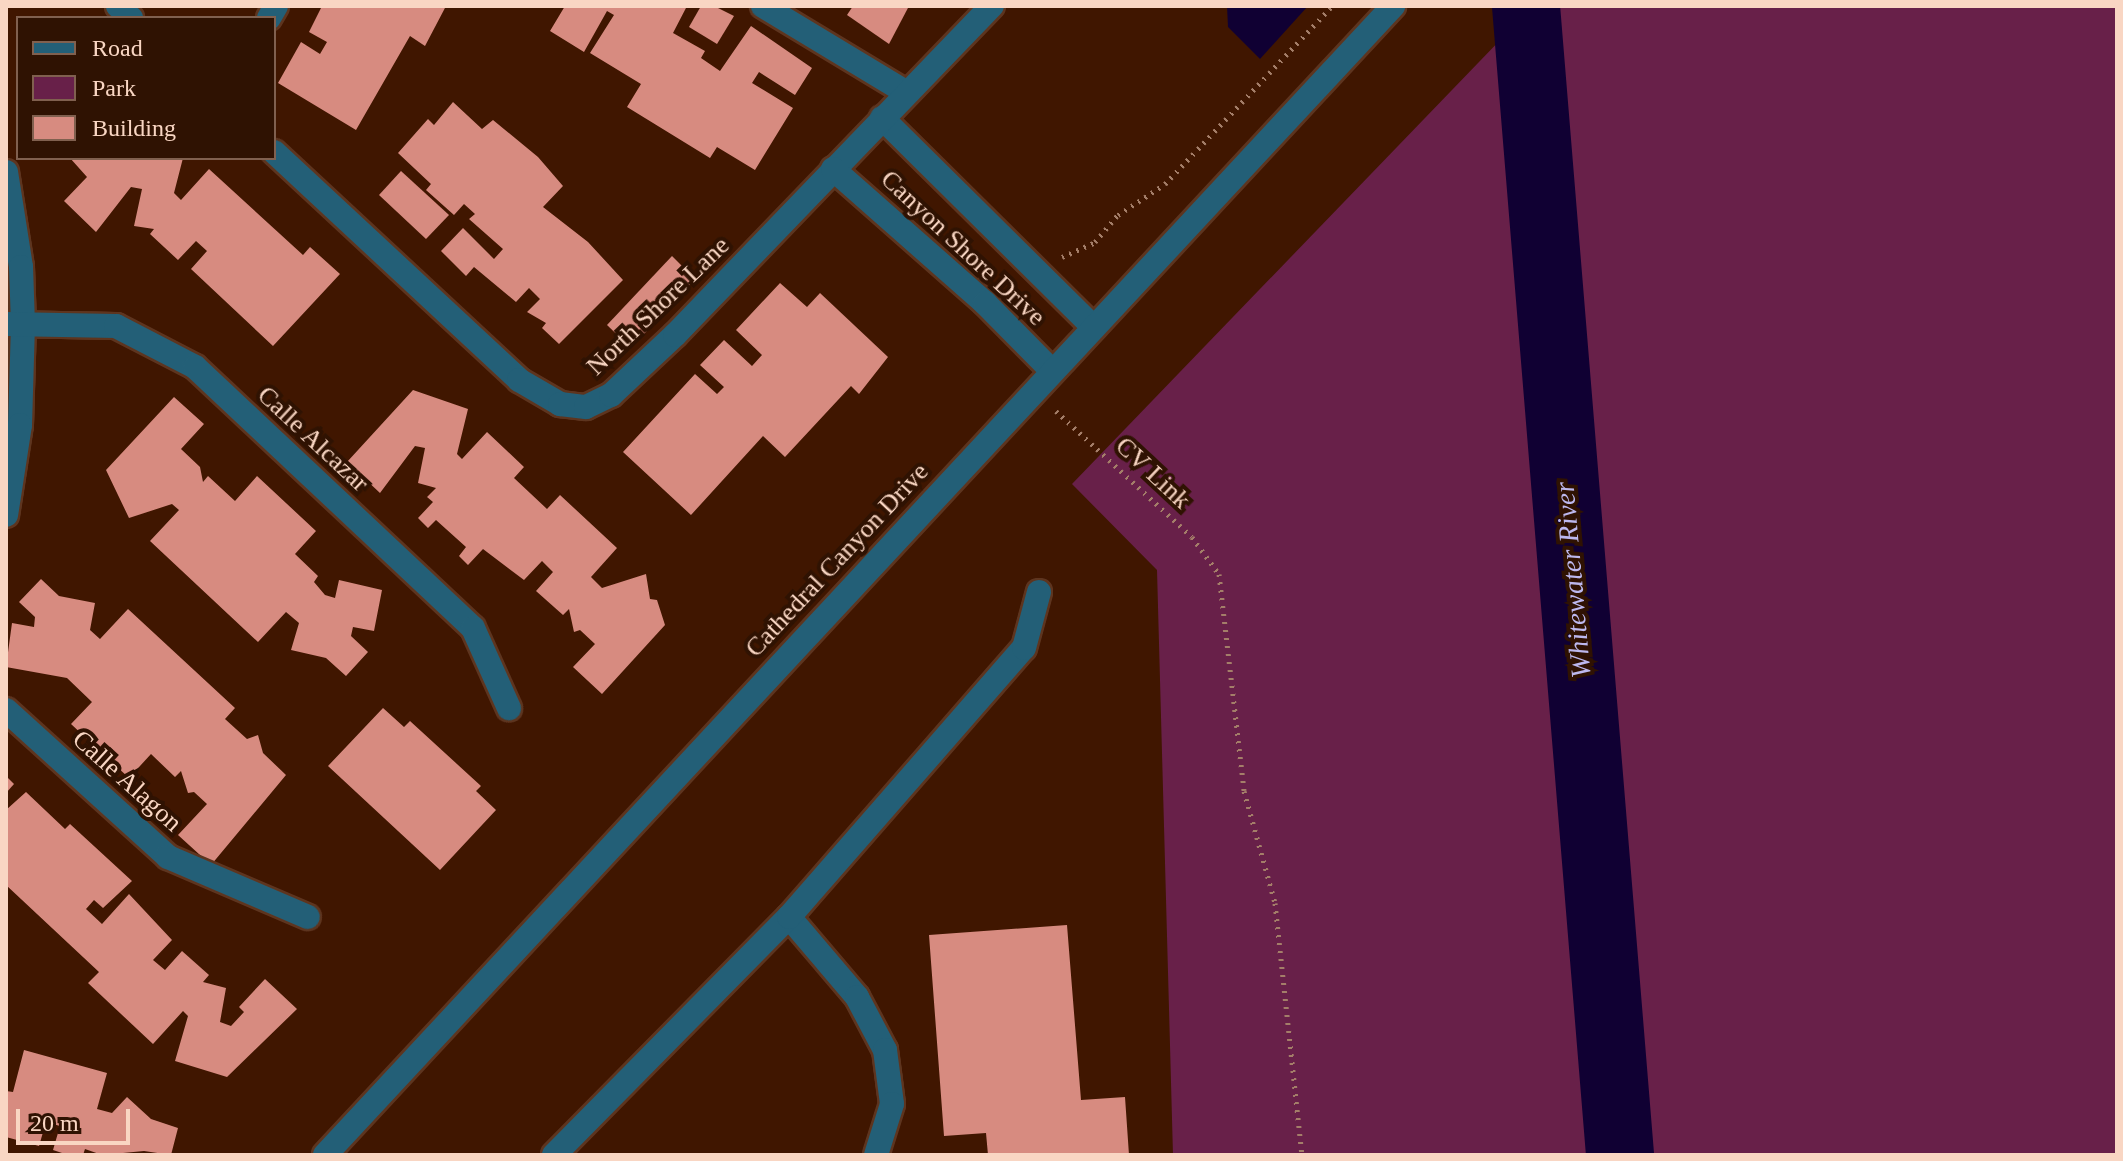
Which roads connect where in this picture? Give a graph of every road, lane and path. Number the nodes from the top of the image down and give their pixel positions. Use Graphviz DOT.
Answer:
graph roads {
  1 [pos="763,6"];
  2 [pos="992,6"];
  3 [pos="1332,6"];
  4 [pos="1393,6"];
  5 [pos="907,93"];
  6 [pos="882,118"];
  7 [pos="276,154"];
  8 [pos="833,169"];
  9 [pos="6,172"];
  10 [pos="1043,277"];
  11 [pos="14,324"];
  12 [pos="1094,328"];
  13 [pos="1052,371"];
  14 [pos="1034,391"];
  15 [pos="6,512"];
  16 [pos="1039,592"];
  17 [pos="509,708"];
  18 [pos="6,710"];
  19 [pos="308,917"];
  20 [pos="789,917"];
  21 [pos="325,1155"];
  22 [pos="554,1155"];
  23 [pos="876,1155"];
  24 [pos="1302,1155"];
  1 -- 5 [label="street"];
  2 -- 5 [label="street, North Shore Lane"];
  3 -- 10 [label="path"];
  4 -- 12 [label="street, Cathedral Canyon Drive"];
  5 -- 6 [label="street, North Shore Lane"];
  6 -- 8 [label="street, North Shore Lane"];
  6 -- 10 [label="street, Canyon Shore Drive"];
  7 -- 8 [label="street, North Shore Lane"];
  8 -- 13 [label="street, Canyon Shore Drive"];
  9 -- 11 [label="street"];
  10 -- 12 [label="street, Canyon Shore Drive"];
  11 -- 15 [label="street"];
  11 -- 17 [label="street, Calle Alcazar"];
  12 -- 13 [label="street, Cathedral Canyon Drive"];
  13 -- 14 [label="street, Cathedral Canyon Drive"];
  14 -- 21 [label="street, Cathedral Canyon Drive"];
  14 -- 24 [label="path, CV Link"];
  16 -- 20 [label="street"];
  18 -- 19 [label="street, Calle Alagon"];
  20 -- 22 [label="street"];
  20 -- 23 [label="street"];
}
